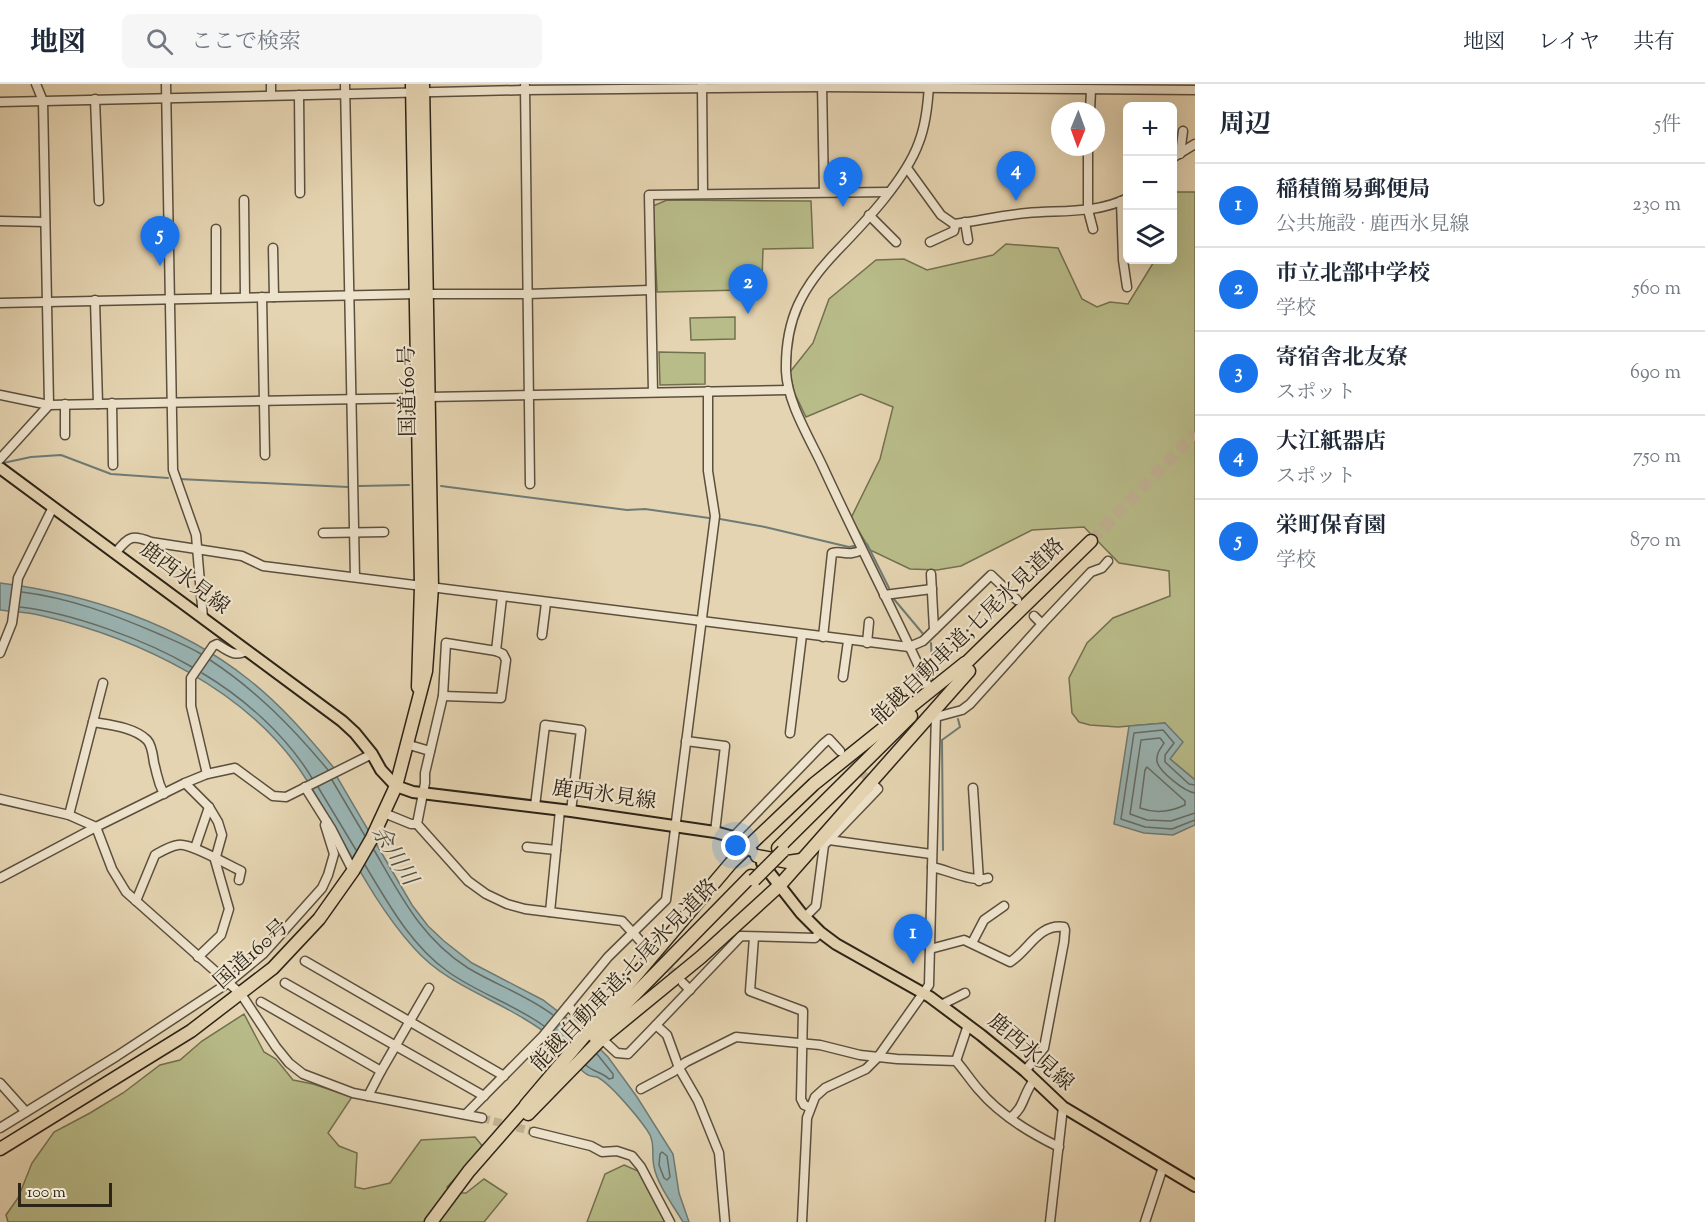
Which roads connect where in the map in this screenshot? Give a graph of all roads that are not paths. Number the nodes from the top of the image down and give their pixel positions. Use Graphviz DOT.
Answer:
graph roads {
  1 [pos="36,84"];
  2 [pos="166,84"];
  3 [pos="271,84"];
  4 [pos="345,84"];
  5 [pos="822,85"];
  6 [pos="703,86"];
  7 [pos="929,86"];
  8 [pos="525,87"];
  9 [pos="1061,87"];
  10 [pos="417,88"];
  11 [pos="1091,90"];
  12 [pos="1195,90"];
  13 [pos="345,94"];
  14 [pos="271,95"];
  15 [pos="299,95"];
  16 [pos="166,98"];
  17 [pos="95,99"];
  18 [pos="43,101"];
  19 [pos="0,102"];
  20 [pos="1090,102"];
  21 [pos="1183,131"];
  22 [pos="1195,144"];
  23 [pos="1177,152"];
  24 [pos="1177,155"];
  25 [pos="1088,156"];
  26 [pos="907,168"];
  27 [pos="824,192"];
  28 [pos="888,192"];
  29 [pos="300,193"];
  30 [pos="703,193"];
  31 [pos="1123,199"];
  32 [pos="244,200"];
  33 [pos="99,201"];
  34 [pos="1088,210"];
  35 [pos="869,215"];
  36 [pos="0,221"];
  37 [pos="45,222"];
  38 [pos="965,222"];
  39 [pos="955,224"];
  40 [pos="216,229"];
  41 [pos="1093,229"];
  42 [pos="968,240"];
  43 [pos="896,242"];
  44 [pos="930,242"];
  45 [pos="273,248"];
  46 [pos="1124,264"];
  47 [pos="1127,287"];
  48 [pos="650,290"];
  49 [pos="422,294"];
  50 [pos="528,294"];
  51 [pos="350,295"];
  52 [pos="245,297"];
  53 [pos="262,297"];
  54 [pos="274,297"];
  55 [pos="216,298"];
  56 [pos="170,299"];
  57 [pos="95,300"];
  58 [pos="47,302"];
  59 [pos="0,303"];
  60 [pos="788,390"];
  61 [pos="708,391"];
  62 [pos="653,392"];
  63 [pos="0,395"];
  64 [pos="529,395"];
  65 [pos="423,397"];
  66 [pos="352,398"];
  67 [pos="264,401"];
  68 [pos="172,403"];
  69 [pos="64,404"];
  70 [pos="98,404"];
  71 [pos="112,404"];
  72 [pos="49,405"];
  73 [pos="65,435"];
  74 [pos="265,455"];
  75 [pos="0,459"];
  76 [pos="113,465"];
  77 [pos="0,468"];
  78 [pos="531,484"];
  79 [pos="52,507"];
  80 [pos="384,531"];
  81 [pos="322,532"];
  82 [pos="354,532"];
  83 [pos="1093,542"];
  84 [pos="196,548"];
  85 [pos="862,550"];
  86 [pos="116,552"];
  87 [pos="1108,561"];
  88 [pos="931,574"];
  89 [pos="355,577"];
  90 [pos="426,587"];
  91 [pos="932,589"];
  92 [pos="884,595"];
  93 [pos="502,597"];
  94 [pos="1017,600"];
  95 [pos="546,603"];
  96 [pos="1034,616"];
  97 [pos="203,618"];
  98 [pos="702,622"];
  99 [pos="869,622"];
  100 [pos="1041,624"];
  101 [pos="934,630"];
  102 [pos="542,635"];
  103 [pos="802,635"];
  104 [pos="823,637"];
  105 [pos="848,641"];
  106 [pos="867,643"];
  107 [pos="909,647"];
  108 [pos="247,650"];
  109 [pos="496,651"];
  110 [pos="0,653"];
  111 [pos="967,667"];
  112 [pos="843,677"];
  113 [pos="103,683"];
  114 [pos="929,688"];
  115 [pos="443,696"];
  116 [pos="93,722"];
  117 [pos="790,732"];
  118 [pos="686,741"];
  119 [pos="406,744"];
  120 [pos="430,751"];
  121 [pos="840,751"];
  122 [pos="372,754"];
  123 [pos="207,774"];
  124 [pos="185,783"];
  125 [pos="874,785"];
  126 [pos="396,786"];
  127 [pos="305,787"];
  128 [pos="973,788"];
  129 [pos="164,794"];
  130 [pos="423,794"];
  131 [pos="0,799"];
  132 [pos="535,806"];
  133 [pos="210,807"];
  134 [pos="566,810"];
  135 [pos="384,813"];
  136 [pos="69,815"];
  137 [pos="327,822"];
  138 [pos="417,824"];
  139 [pos="675,825"];
  140 [pos="96,827"];
  141 [pos="715,832"];
  142 [pos="733,837"];
  143 [pos="829,840"];
  144 [pos="527,847"];
  145 [pos="195,848"];
  146 [pos="556,850"];
  147 [pos="753,852"];
  148 [pos="932,854"];
  149 [pos="215,860"];
  150 [pos="801,861"];
  151 [pos="932,867"];
  152 [pos="353,871"];
  153 [pos="0,878"];
  154 [pos="239,880"];
  155 [pos="780,885"];
  156 [pos="136,901"];
  157 [pos="1004,906"];
  158 [pos="550,912"];
  159 [pos="806,917"];
  160 [pos="820,932"];
  161 [pos="633,934"];
  162 [pos="754,937"];
  163 [pos="972,943"];
  164 [pos="644,945"];
  165 [pos="930,949"];
  166 [pos="198,957"];
  167 [pos="305,961"];
  168 [pos="683,982"];
  169 [pos="228,983"];
  170 [pos="285,983"];
  171 [pos="429,988"];
  172 [pos="690,990"];
  173 [pos="923,993"];
  174 [pos="965,993"];
  175 [pos="241,994"];
  176 [pos="261,1002"];
  177 [pos="941,1005"];
  178 [pos="566,1007"];
  179 [pos="410,1021"];
  180 [pos="656,1024"];
  181 [pos="968,1025"];
  182 [pos="594,1033"];
  183 [pos="803,1044"];
  184 [pos="396,1046"];
  185 [pos="878,1057"];
  186 [pos="956,1060"];
  187 [pos="569,1062"];
  188 [pos="679,1068"];
  189 [pos="381,1071"];
  190 [pos="1025,1071"];
  191 [pos="504,1076"];
  192 [pos="1034,1080"];
  193 [pos="0,1083"];
  194 [pos="641,1089"];
  195 [pos="368,1096"];
  196 [pos="484,1096"];
  197 [pos="809,1107"];
  198 [pos="1063,1107"];
  199 [pos="26,1112"];
  200 [pos="466,1114"];
  201 [pos="482,1118"];
  202 [pos="1010,1118"];
  203 [pos="0,1128"];
  204 [pos="534,1132"];
  205 [pos="1059,1147"];
  206 [pos="0,1149"];
  207 [pos="1163,1167"];
  208 [pos="1195,1186"];
  209 [pos="431,1222"];
  210 [pos="438,1222"];
  211 [pos="670,1222"];
  212 [pos="726,1222"];
  213 [pos="802,1222"];
  214 [pos="1050,1222"];
  215 [pos="1145,1222"];
  1 -- 18 [label="street"];
  2 -- 16 [label="street"];
  3 -- 14 [label="street"];
  4 -- 13 [label="street"];
  5 -- 6 [label="street"];
  5 -- 7 [label="street"];
  5 -- 27 [label="street"];
  6 -- 8 [label="street"];
  6 -- 30 [label="street"];
  7 -- 9 [label="street"];
  7 -- 26 [label="street"];
  8 -- 10 [label="street"];
  8 -- 50 [label="street"];
  9 -- 11 [label="street"];
  10 -- 13 [label="street"];
  10 -- 49 [label="highway, 国道160号"];
  11 -- 12 [label="street"];
  11 -- 20 [label="street"];
  13 -- 15 [label="street"];
  13 -- 51 [label="street"];
  14 -- 15 [label="street"];
  14 -- 16 [label="street"];
  15 -- 29 [label="street"];
  16 -- 17 [label="street"];
  16 -- 56 [label="street"];
  17 -- 18 [label="street"];
  17 -- 33 [label="street"];
  18 -- 19 [label="street"];
  18 -- 37 [label="street"];
  21 -- 23 [label="street"];
  22 -- 24 [label="street"];
  25 -- 34 [label="street"];
  26 -- 28 [label="street"];
  26 -- 39 [label="street"];
  27 -- 28 [label="street"];
  27 -- 30 [label="street"];
  28 -- 35 [label="street"];
  30 -- 48 [label="street"];
  31 -- 34 [label="street"];
  32 -- 52 [label="street"];
  34 -- 38 [label="street"];
  34 -- 41 [label="street"];
  35 -- 43 [label="street"];
  35 -- 60 [label="street"];
  36 -- 37 [label="street"];
  37 -- 58 [label="street"];
  38 -- 39 [label="street"];
  38 -- 42 [label="street"];
  39 -- 44 [label="street"];
  40 -- 55 [label="street"];
  45 -- 54 [label="street"];
  46 -- 47 [label="street"];
  48 -- 50 [label="street"];
  48 -- 62 [label="street"];
  49 -- 50 [label="street"];
  49 -- 51 [label="street"];
  49 -- 65 [label="highway, 国道160号"];
  50 -- 64 [label="street"];
  51 -- 54 [label="street"];
  51 -- 66 [label="street"];
  52 -- 53 [label="street"];
  52 -- 55 [label="street"];
  53 -- 54 [label="street"];
  53 -- 67 [label="street"];
  55 -- 56 [label="street"];
  56 -- 57 [label="street"];
  56 -- 68 [label="street"];
  57 -- 58 [label="street"];
  57 -- 70 [label="street"];
  58 -- 59 [label="street"];
  58 -- 72 [label="street"];
  60 -- 61 [label="street"];
  60 -- 85 [label="street"];
  61 -- 62 [label="street"];
  61 -- 98 [label="street"];
  62 -- 64 [label="street"];
  63 -- 72 [label="street"];
  64 -- 65 [label="street"];
  64 -- 78 [label="street"];
  65 -- 66 [label="street"];
  65 -- 90 [label="highway, 国道160号"];
  66 -- 67 [label="street"];
  66 -- 82 [label="street"];
  67 -- 68 [label="street"];
  67 -- 74 [label="street"];
  68 -- 71 [label="street"];
  68 -- 84 [label="street"];
  69 -- 70 [label="street"];
  69 -- 72 [label="street"];
  69 -- 73 [label="street"];
  70 -- 71 [label="street"];
  71 -- 76 [label="street"];
  72 -- 75 [label="street"];
  77 -- 79 [label="main road, 鹿西氷見線"];
  79 -- 86 [label="main road, 鹿西氷見線"];
  79 -- 110 [label="street"];
  80 -- 82 [label="street"];
  81 -- 82 [label="street"];
  82 -- 89 [label="street"];
  83 -- 111 [label="highway, 能越自動車道;七尾氷見道路"];
  84 -- 86 [label="street"];
  84 -- 89 [label="street"];
  84 -- 97 [label="street"];
  85 -- 92 [label="street"];
  85 -- 104 [label="street"];
  86 -- 97 [label="main road, 鹿西氷見線"];
  87 -- 100 [label="street"];
  88 -- 91 [label="street"];
  89 -- 90 [label="street"];
  90 -- 93 [label="street"];
  90 -- 119 [label="highway, 国道160号"];
  91 -- 92 [label="street"];
  91 -- 101 [label="street"];
  92 -- 107 [label="street"];
  93 -- 95 [label="street"];
  93 -- 109 [label="street"];
  94 -- 101 [label="street"];
  95 -- 98 [label="street"];
  95 -- 102 [label="street"];
  96 -- 100 [label="street"];
  97 -- 108 [label="main road, 鹿西氷見線"];
  98 -- 103 [label="street"];
  98 -- 118 [label="street"];
  99 -- 106 [label="street"];
  100 -- 148 [label="street"];
  101 -- 107 [label="street"];
  103 -- 104 [label="street"];
  103 -- 117 [label="street"];
  104 -- 105 [label="street"];
  105 -- 106 [label="street"];
  105 -- 112 [label="street"];
  106 -- 107 [label="street"];
  107 -- 114 [label="street"];
  108 -- 122 [label="main road, 鹿西氷見線"];
  108 -- 123 [label="street"];
  109 -- 115 [label="street"];
  109 -- 115 [label="street"];
  111 -- 147 [label="highway"];
  111 -- 150 [label="highway"];
  111 -- 182 [label="highway, 能越自動車道;七尾氷見道路"];
  113 -- 116 [label="street"];
  115 -- 120 [label="street"];
  116 -- 129 [label="street"];
  116 -- 136 [label="street"];
  118 -- 139 [label="street"];
  118 -- 141 [label="street"];
  119 -- 120 [label="street"];
  119 -- 126 [label="highway, 国道160号"];
  120 -- 130 [label="street"];
  121 -- 142 [label="street"];
  122 -- 126 [label="main road, 鹿西氷見線"];
  122 -- 127 [label="street"];
  123 -- 124 [label="street"];
  123 -- 127 [label="street"];
  124 -- 129 [label="street"];
  124 -- 133 [label="street"];
  125 -- 143 [label="street"];
  126 -- 130 [label="main road, 鹿西氷見線"];
  126 -- 135 [label="highway, 国道160号"];
  127 -- 137 [label="street"];
  128 -- 151 [label="street"];
  129 -- 140 [label="street"];
  130 -- 132 [label="main road, 鹿西氷見線"];
  130 -- 138 [label="street"];
  131 -- 136 [label="street"];
  132 -- 134 [label="main road, 鹿西氷見線"];
  132 -- 134 [label="street"];
  133 -- 145 [label="street"];
  133 -- 149 [label="street"];
  134 -- 139 [label="main road, 鹿西氷見線"];
  134 -- 146 [label="street"];
  135 -- 138 [label="street"];
  135 -- 152 [label="highway, 国道160号"];
  136 -- 140 [label="street"];
  137 -- 152 [label="street"];
  137 -- 169 [label="street"];
  138 -- 158 [label="street"];
  139 -- 141 [label="main road, 鹿西氷見線"];
  139 -- 161 [label="street"];
  140 -- 153 [label="street"];
  140 -- 156 [label="street"];
  141 -- 142 [label="main road, 鹿西氷見線"];
  142 -- 147 [label="main road, 鹿西氷見線"];
  143 -- 148 [label="street"];
  143 -- 159 [label="street"];
  144 -- 146 [label="street"];
  145 -- 149 [label="street"];
  145 -- 156 [label="street"];
  146 -- 158 [label="street"];
  147 -- 150 [label="highway"];
  147 -- 155 [label="main road, 鹿西氷見線"];
  147 -- 182 [label="highway"];
  148 -- 151 [label="street"];
  149 -- 154 [label="street"];
  149 -- 166 [label="street"];
  150 -- 155 [label="highway"];
  151 -- 165 [label="street"];
  152 -- 175 [label="highway, 国道160号"];
  155 -- 159 [label="main road, 鹿西氷見線"];
  155 -- 182 [label="highway"];
  156 -- 166 [label="street"];
  157 -- 163 [label="street"];
  158 -- 161 [label="street"];
  159 -- 160 [label="main road, 鹿西氷見線"];
  160 -- 162 [label="street"];
  160 -- 173 [label="main road, 鹿西氷見線"];
  161 -- 164 [label="street"];
  161 -- 178 [label="street"];
  162 -- 172 [label="street"];
  162 -- 183 [label="street"];
  163 -- 165 [label="street"];
  163 -- 190 [label="street"];
  165 -- 173 [label="street"];
  166 -- 169 [label="street"];
  167 -- 179 [label="street"];
  168 -- 172 [label="street"];
  169 -- 175 [label="street"];
  169 -- 199 [label="street"];
  170 -- 184 [label="street"];
  171 -- 179 [label="street"];
  172 -- 180 [label="street"];
  173 -- 177 [label="main road, 鹿西氷見線"];
  173 -- 185 [label="street"];
  174 -- 177 [label="street"];
  175 -- 195 [label="street"];
  175 -- 206 [label="highway, 国道160号"];
  176 -- 189 [label="street"];
  177 -- 181 [label="main road, 鹿西氷見線"];
  178 -- 182 [label="street"];
  178 -- 191 [label="street"];
  179 -- 184 [label="street"];
  179 -- 191 [label="street"];
  180 -- 182 [label="street"];
  180 -- 188 [label="street"];
  181 -- 186 [label="street"];
  181 -- 190 [label="main road, 鹿西氷見線"];
  182 -- 187 [label="highway, 能越自動車道;七尾氷見道路"];
  183 -- 185 [label="street"];
  183 -- 188 [label="street"];
  183 -- 197 [label="street"];
  184 -- 189 [label="street"];
  184 -- 196 [label="street"];
  185 -- 186 [label="street"];
  185 -- 197 [label="street"];
  186 -- 202 [label="street"];
  187 -- 209 [label="highway, 能越自動車道;七尾氷見道路"];
  187 -- 210 [label="highway, 能越自動車道;七尾氷見道路"];
  188 -- 194 [label="street"];
  188 -- 212 [label="street"];
  189 -- 195 [label="street"];
  190 -- 192 [label="main road, 鹿西氷見線"];
  191 -- 196 [label="street"];
  192 -- 198 [label="main road, 鹿西氷見線"];
  192 -- 202 [label="street"];
  193 -- 199 [label="street"];
  195 -- 200 [label="street"];
  196 -- 200 [label="street"];
  197 -- 213 [label="street"];
  198 -- 205 [label="street"];
  198 -- 207 [label="main road, 鹿西氷見線"];
  199 -- 203 [label="street"];
  200 -- 201 [label="street"];
  202 -- 205 [label="street"];
  204 -- 211 [label="street"];
  205 -- 214 [label="street"];
  207 -- 208 [label="main road, 鹿西氷見線"];
  207 -- 215 [label="street"];
}
